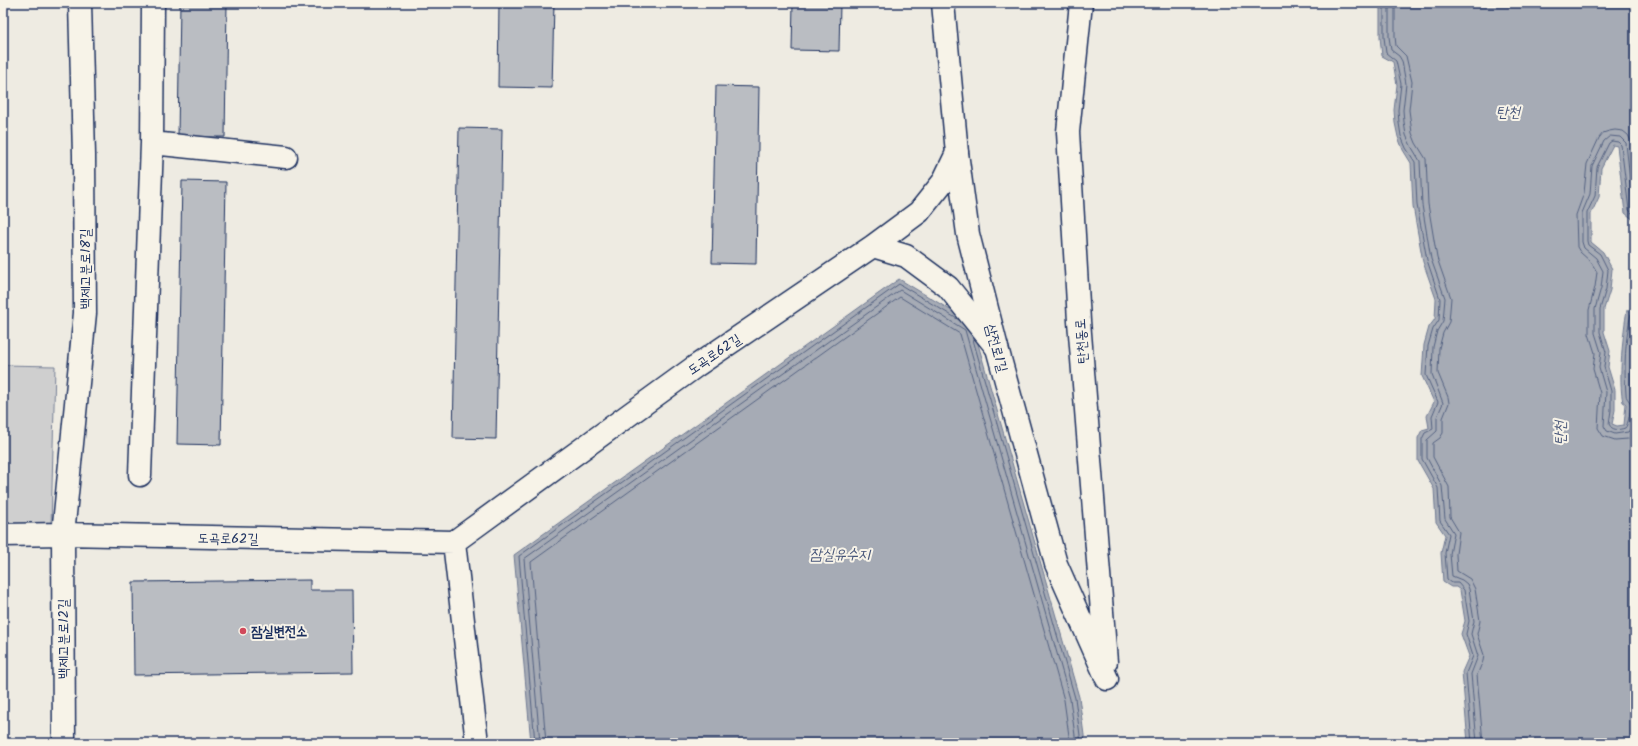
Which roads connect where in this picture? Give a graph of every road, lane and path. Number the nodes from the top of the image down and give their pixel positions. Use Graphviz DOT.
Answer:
graph roads {
  1 [pos="80,3"];
  2 [pos="153,3"];
  3 [pos="943,3"];
  4 [pos="1081,3"];
  5 [pos="152,143"];
  6 [pos="957,152"];
  7 [pos="286,157"];
  8 [pos="872,246"];
  9 [pos="996,348"];
  10 [pos="140,475"];
  11 [pos="63,534"];
  12 [pos="3,535"];
  13 [pos="454,542"];
  14 [pos="1107,679"];
  15 [pos="64,743"];
  16 [pos="477,743"];
  1 -- 11 [label="street, 백제고분로18길"];
  2 -- 5 [label="street"];
  3 -- 6 [label="street, 삼전로1길"];
  4 -- 14 [label="street, 탄천동로"];
  5 -- 7 [label="street"];
  5 -- 10 [label="street"];
  6 -- 8 [label="street, 도곡로62길"];
  6 -- 9 [label="street, 삼전로1길"];
  8 -- 9 [label="street"];
  8 -- 13 [label="street, 도곡로62길"];
  9 -- 14 [label="street, 삼전로1길"];
  11 -- 12 [label="street, 도곡로62길"];
  11 -- 13 [label="street, 도곡로62길"];
  11 -- 15 [label="street, 백제고분로12길"];
  13 -- 16 [label="street"];
}
